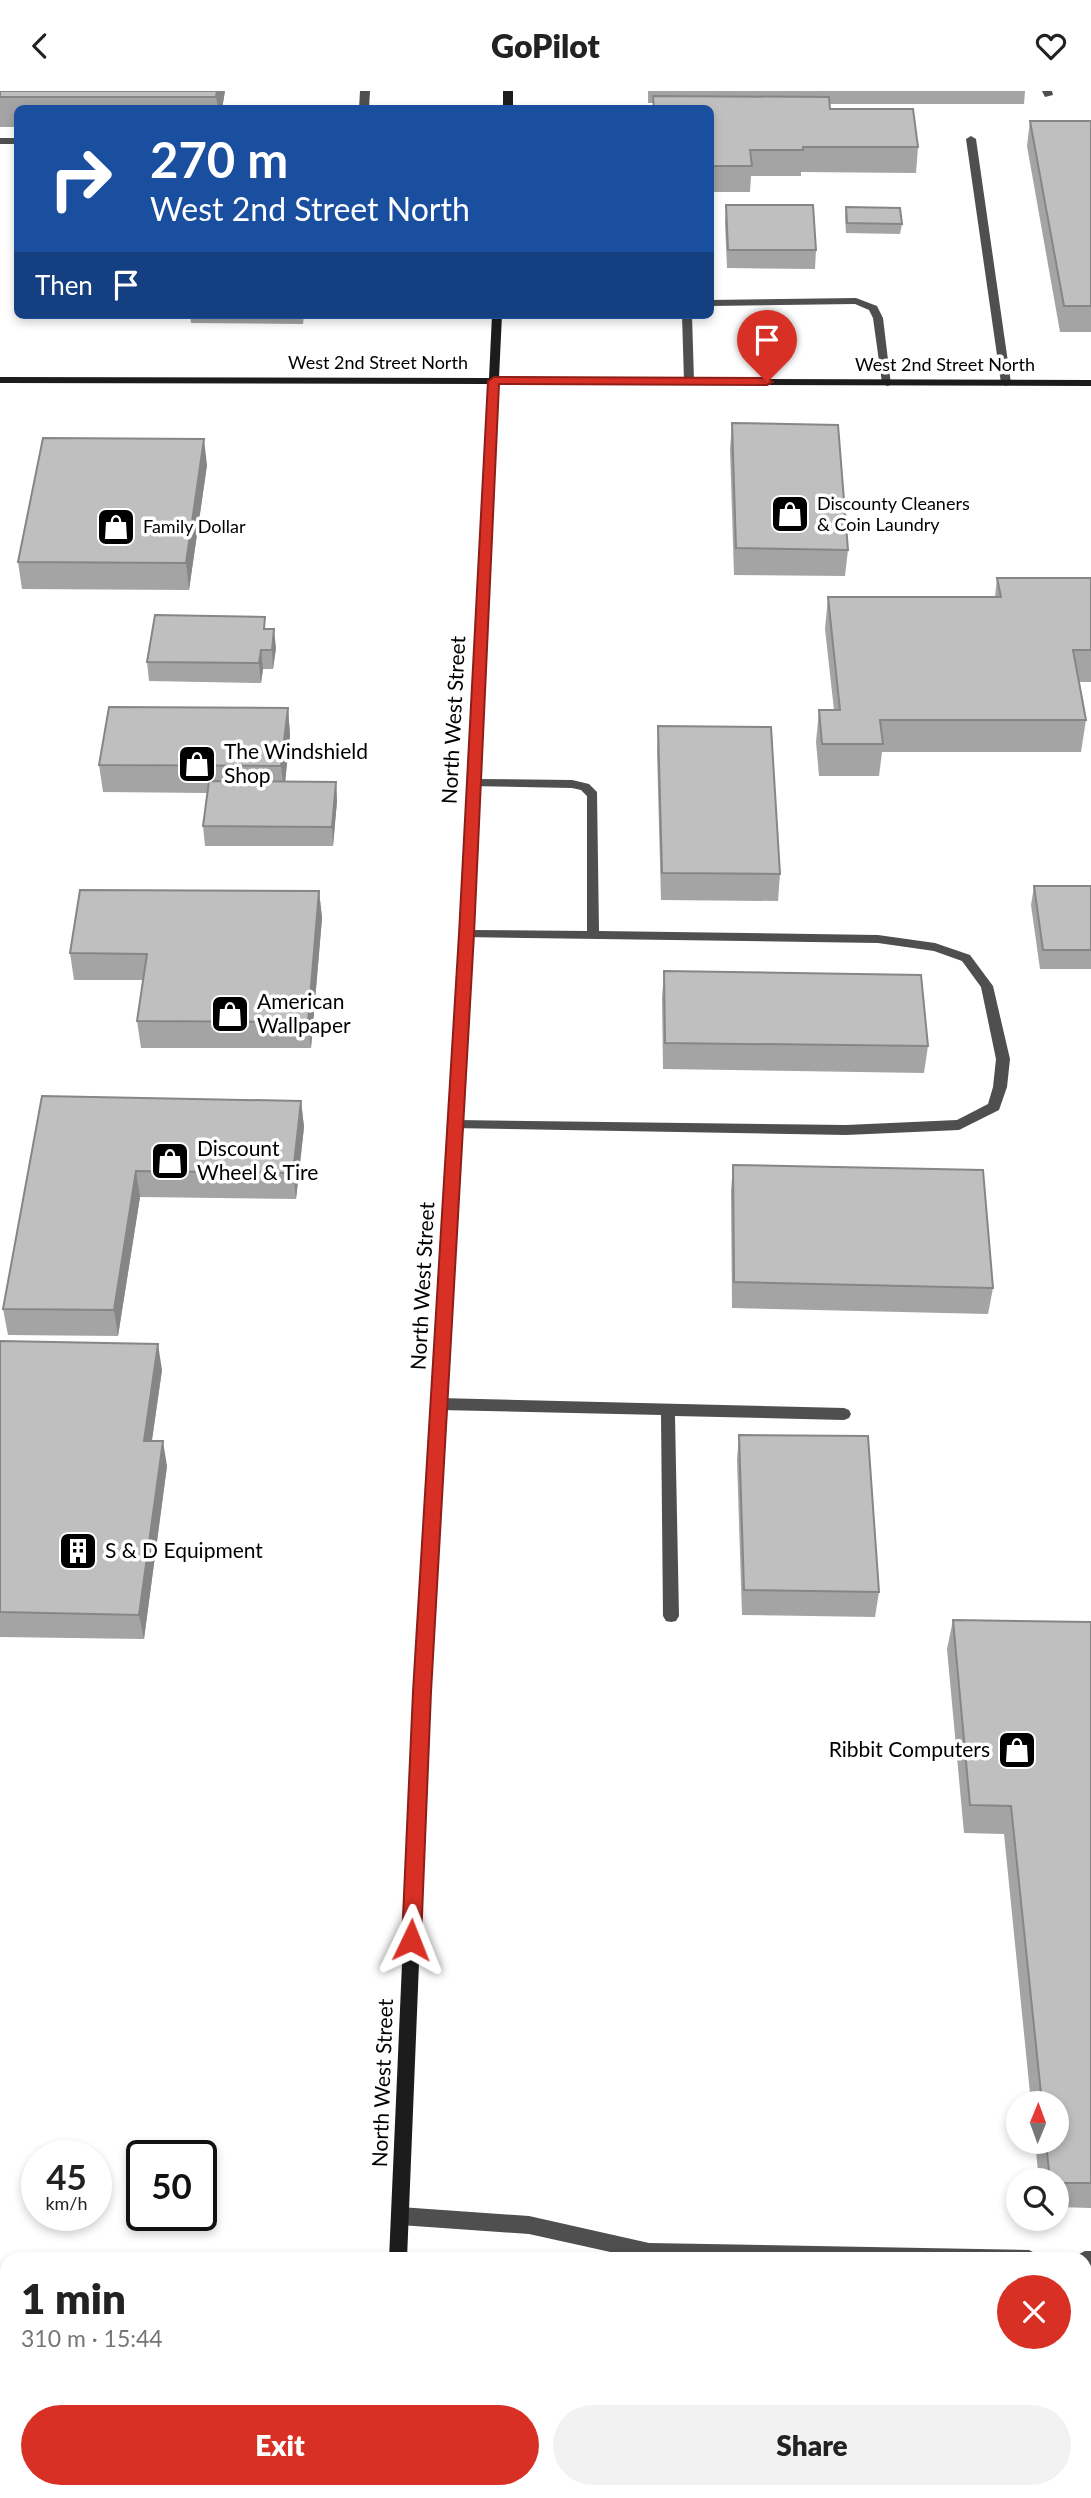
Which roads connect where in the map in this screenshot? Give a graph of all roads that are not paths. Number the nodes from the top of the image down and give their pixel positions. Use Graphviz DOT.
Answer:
graph roads {
  1 [pos="971,139"];
  2 [pos="714,303"];
  3 [pos="497,319"];
  4 [pos="687,319"];
  5 [pos="0,380"];
  6 [pos="494,381"];
  7 [pos="689,381"];
  8 [pos="887,383"];
  9 [pos="1006,383"];
  10 [pos="1091,383"];
  11 [pos="474,783"];
  12 [pos="467,934"];
  13 [pos="593,936"];
  14 [pos="455,1125"];
  15 [pos="439,1404"];
  16 [pos="668,1411"];
  17 [pos="844,1414"];
  18 [pos="671,1616"];
  19 [pos="400,2216"];
  20 [pos="398,2252"];
  21 [pos="649,2252"];
  1 -- 9 [label="lane"];
  2 -- 8 [label="lane"];
  3 -- 6 [label="main road, North West Street"];
  4 -- 7 [label="lane"];
  5 -- 6 [label="main road, West 2nd Street North"];
  6 -- 7 [label="main road, West 2nd Street North"];
  6 -- 11 [label="main road, North West Street"];
  7 -- 8 [label="main road, West 2nd Street North"];
  8 -- 9 [label="main road, West 2nd Street North"];
  9 -- 10 [label="main road, West 2nd Street North"];
  11 -- 12 [label="main road, North West Street"];
  11 -- 13 [label="lane"];
  12 -- 13 [label="lane"];
  12 -- 14 [label="main road, North West Street"];
  13 -- 14 [label="lane"];
  14 -- 15 [label="main road, North West Street"];
  15 -- 16 [label="lane"];
  15 -- 19 [label="main road, North West Street"];
  16 -- 17 [label="lane"];
  16 -- 18 [label="lane"];
  19 -- 20 [label="main road, North West Street"];
  19 -- 21 [label="lane"];
}
